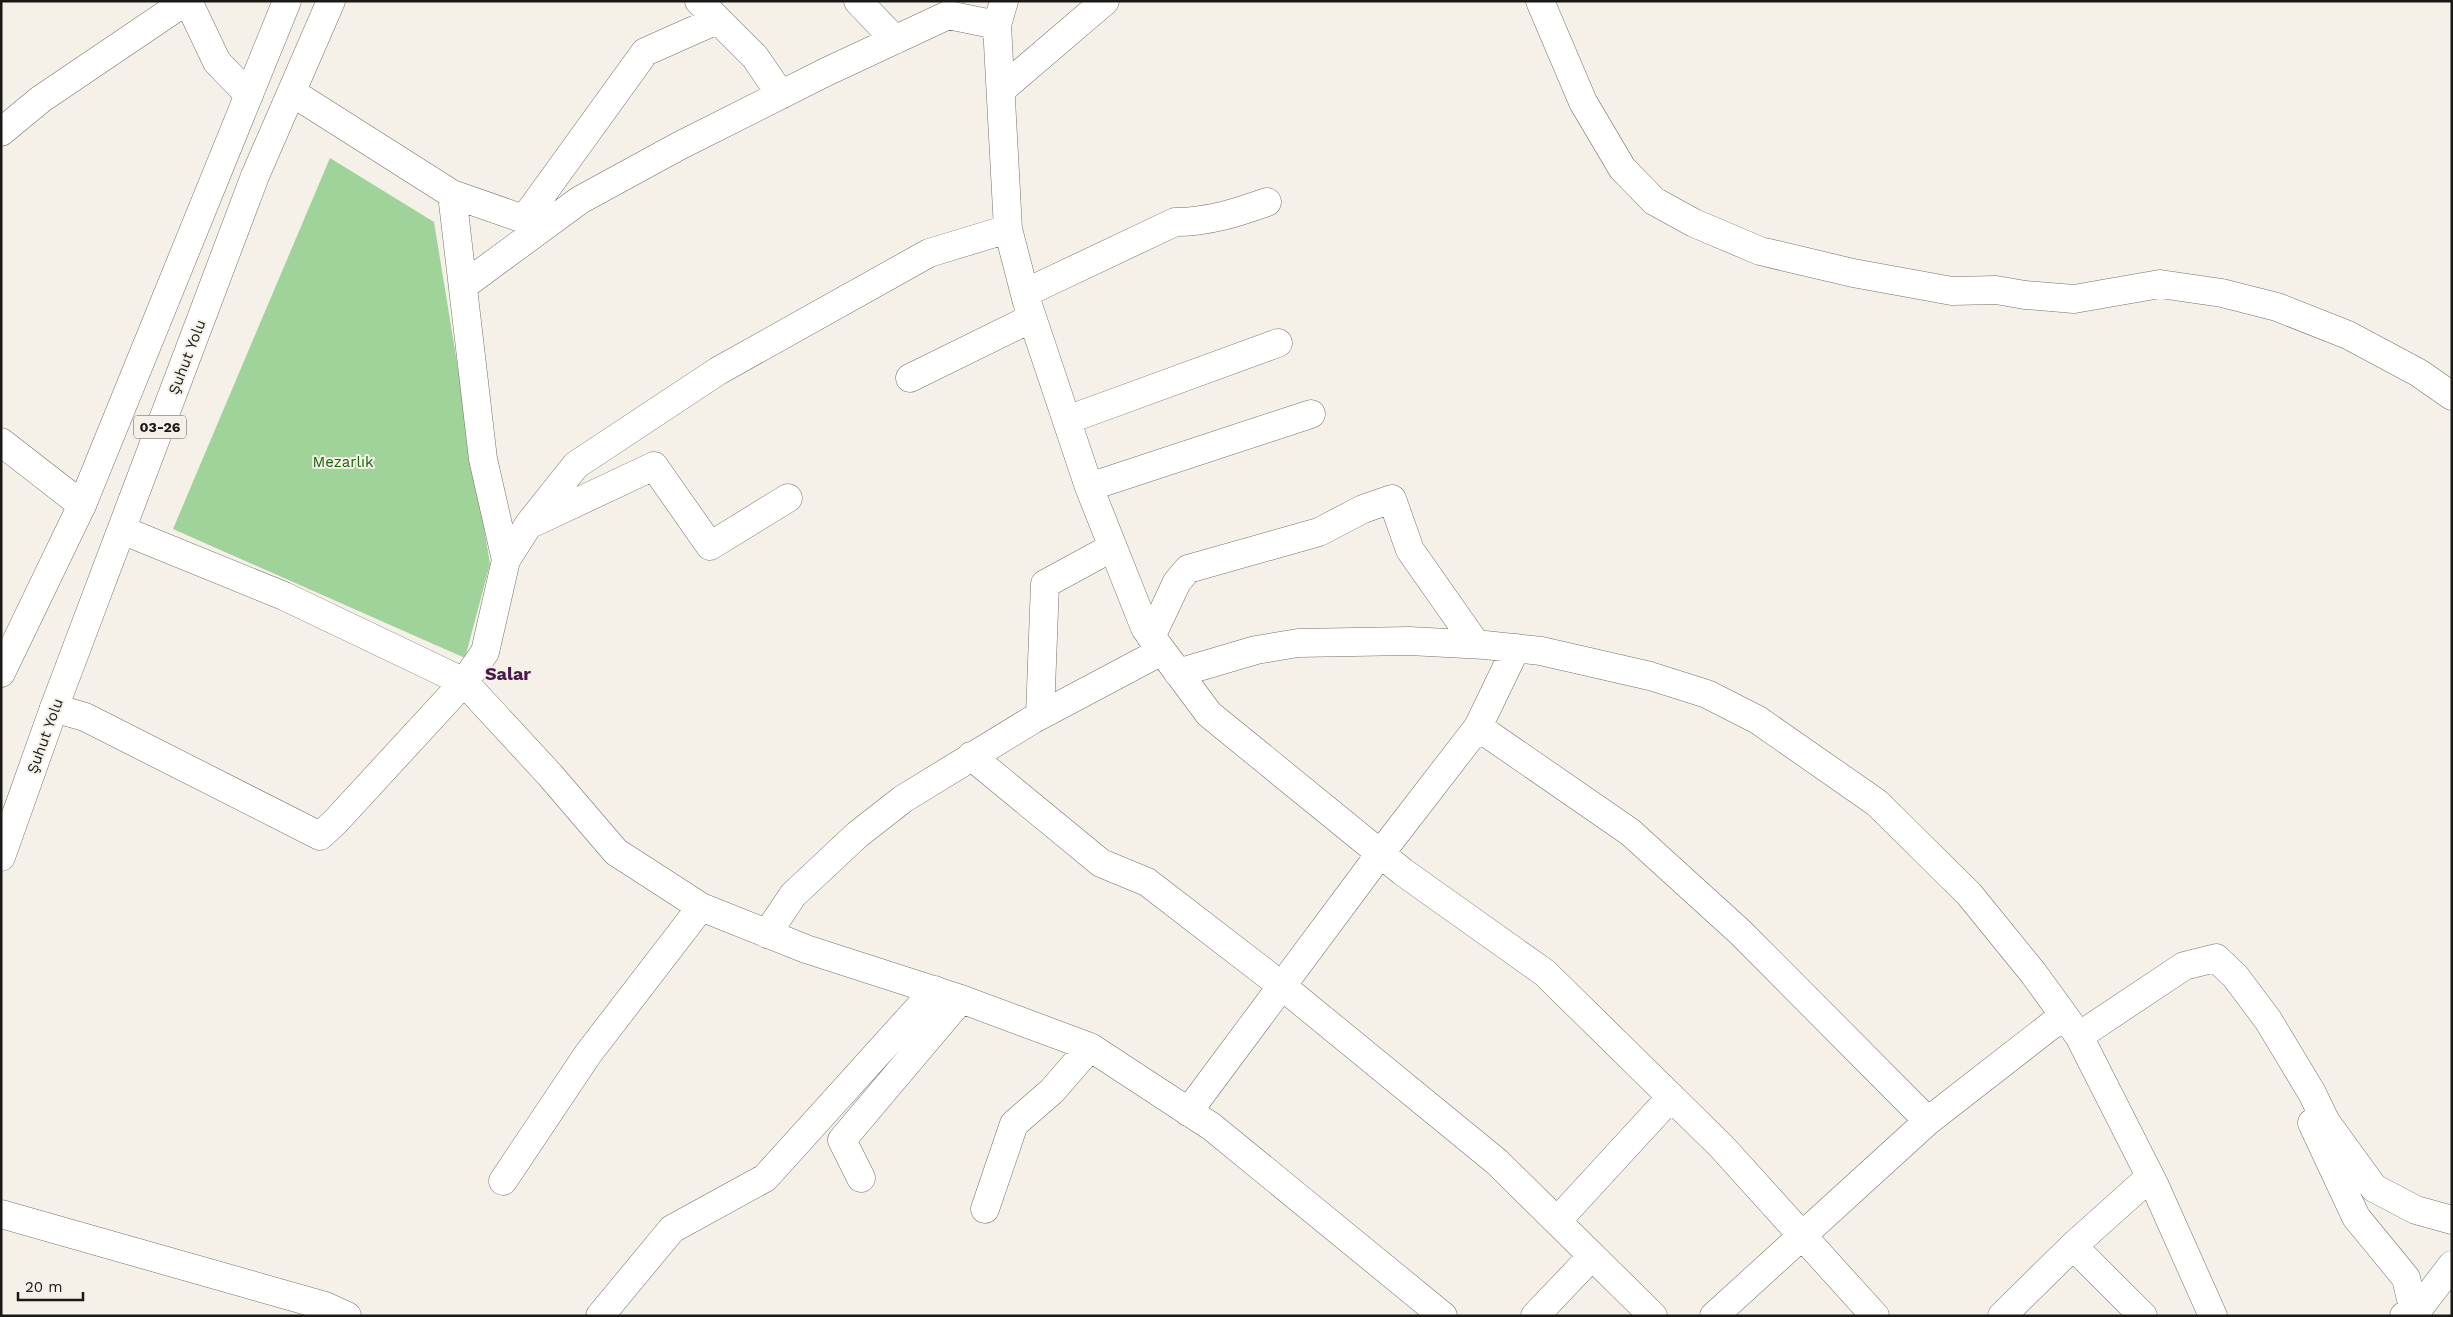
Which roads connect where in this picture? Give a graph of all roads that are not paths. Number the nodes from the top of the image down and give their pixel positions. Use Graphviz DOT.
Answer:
graph roads {
  1 [pos="187,1"];
  2 [pos="287,1"];
  3 [pos="331,1"];
  4 [pos="858,1"];
  5 [pos="1105,1"];
  6 [pos="1540,1"];
  7 [pos="953,8"];
  8 [pos="708,10"];
  9 [pos="1000,13"];
  10 [pos="894,40"];
  11 [pos="1001,90"];
  12 [pos="293,93"];
  13 [pos="249,95"];
  14 [pos="781,95"];
  15 [pos="1,132"];
  16 [pos="452,194"];
  17 [pos="1267,202"];
  18 [pos="534,222"];
  19 [pos="1008,229"];
  20 [pos="463,286"];
  21 [pos="1028,305"];
  22 [pos="1278,343"];
  23 [pos="910,378"];
  24 [pos="2452,396"];
  25 [pos="1311,414"];
  26 [pos="1067,420"];
  27 [pos="1,442"];
  28 [pos="1089,487"];
  29 [pos="788,498"];
  30 [pos="82,505"];
  31 [pos="529,524"];
  32 [pos="122,530"];
  33 [pos="1113,547"];
  34 [pos="506,560"];
  35 [pos="1476,644"];
  36 [pos="1516,648"];
  37 [pos="1164,654"];
  38 [pos="1,673"];
  39 [pos="464,682"];
  40 [pos="54,708"];
  41 [pos="1040,715"];
  42 [pos="1478,727"];
  43 [pos="971,756"];
  44 [pos="1380,854"];
  45 [pos="1,858"];
  46 [pos="701,907"];
  47 [pos="766,934"];
  48 [pos="1282,986"];
  49 [pos="935,990"];
  50 [pos="961,999"];
  51 [pos="2071,1026"];
  52 [pos="1090,1046"];
  53 [pos="2312,1093"];
  54 [pos="1671,1097"];
  55 [pos="1188,1112"];
  56 [pos="1928,1121"];
  57 [pos="2150,1177"];
  58 [pos="861,1178"];
  59 [pos="503,1181"];
  60 [pos="985,1210"];
  61 [pos="3,1212"];
  62 [pos="2452,1220"];
  63 [pos="1557,1221"];
  64 [pos="1800,1235"];
  65 [pos="2073,1246"];
  66 [pos="1592,1256"];
  67 [pos="2452,1264"];
  68 [pos="2410,1315"];
  69 [pos="347,1316"];
  70 [pos="600,1316"];
  71 [pos="1443,1316"];
  72 [pos="1535,1316"];
  73 [pos="1653,1316"];
  74 [pos="1714,1316"];
  75 [pos="1875,1316"];
  76 [pos="2002,1316"];
  77 [pos="2144,1316"];
  78 [pos="2213,1316"];
  1 -- 13 [label="street"];
  1 -- 15 [label="street"];
  2 -- 13 [label="street"];
  3 -- 12 [label="street, Şuhut Yolu / 03-26"];
  4 -- 10 [label="street"];
  5 -- 11 [label="street"];
  6 -- 24 [label="street"];
  7 -- 9 [label="street"];
  7 -- 10 [label="street"];
  8 -- 14 [label="street"];
  8 -- 18 [label="street"];
  9 -- 11 [label="street"];
  10 -- 14 [label="street"];
  11 -- 19 [label="street"];
  12 -- 16 [label="street"];
  12 -- 32 [label="street, Şuhut Yolu / 03-26"];
  13 -- 30 [label="street"];
  14 -- 18 [label="street"];
  16 -- 18 [label="street"];
  16 -- 20 [label="street"];
  17 -- 21 [label="street"];
  18 -- 20 [label="street"];
  19 -- 21 [label="street"];
  19 -- 31 [label="street"];
  20 -- 34 [label="street"];
  21 -- 23 [label="street"];
  21 -- 26 [label="street"];
  22 -- 26 [label="street"];
  25 -- 28 [label="street"];
  26 -- 28 [label="street"];
  27 -- 30 [label="street"];
  28 -- 33 [label="street"];
  29 -- 31 [label="street"];
  30 -- 38 [label="street"];
  31 -- 34 [label="street"];
  32 -- 39 [label="street"];
  32 -- 40 [label="street, Şuhut Yolu / 03-26"];
  33 -- 37 [label="street"];
  33 -- 41 [label="street"];
  34 -- 39 [label="street"];
  35 -- 36 [label="street"];
  35 -- 37 [label="street"];
  35 -- 37 [label="street"];
  36 -- 42 [label="street"];
  36 -- 51 [label="street"];
  37 -- 41 [label="street"];
  37 -- 44 [label="street"];
  39 -- 40 [label="street"];
  39 -- 46 [label="street"];
  40 -- 45 [label="street, Şuhut Yolu / 03-26"];
  41 -- 43 [label="street"];
  42 -- 44 [label="street"];
  42 -- 56 [label="street"];
  43 -- 47 [label="street"];
  43 -- 48 [label="street"];
  44 -- 48 [label="street"];
  44 -- 54 [label="street"];
  46 -- 47 [label="street"];
  46 -- 59 [label="street"];
  47 -- 49 [label="street"];
  48 -- 55 [label="street"];
  48 -- 63 [label="street"];
  49 -- 50 [label="street"];
  49 -- 70 [label="street"];
  50 -- 52 [label="street"];
  50 -- 58 [label="street"];
  51 -- 53 [label="street"];
  51 -- 56 [label="street"];
  51 -- 57 [label="street"];
  52 -- 55 [label="street"];
  52 -- 60 [label="street"];
  53 -- 62 [label="street"];
  53 -- 68 [label="street"];
  54 -- 63 [label="street"];
  54 -- 64 [label="street"];
  55 -- 71 [label="street"];
  56 -- 64 [label="street"];
  57 -- 65 [label="street"];
  57 -- 78 [label="street"];
  61 -- 69 [label="street"];
  63 -- 66 [label="street"];
  64 -- 74 [label="street"];
  64 -- 75 [label="street"];
  65 -- 76 [label="street"];
  65 -- 77 [label="street"];
  66 -- 72 [label="street"];
  66 -- 73 [label="street"];
  67 -- 68 [label="street"];
}
